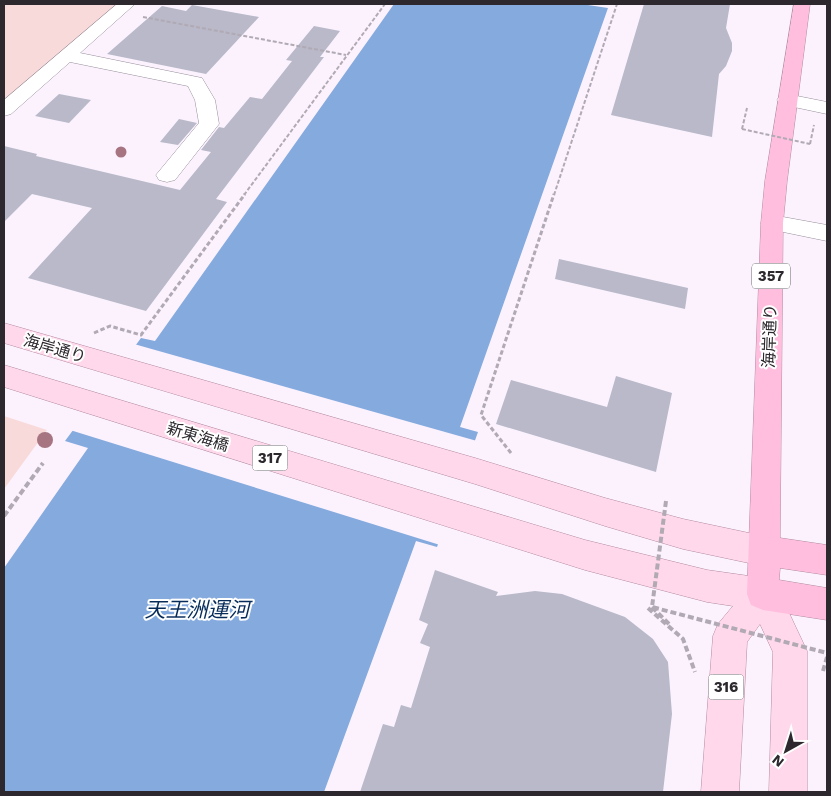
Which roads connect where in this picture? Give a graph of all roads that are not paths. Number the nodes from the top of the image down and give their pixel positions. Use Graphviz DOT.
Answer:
graph roads {
  1 [pos="802,4"];
  2 [pos="133,10"];
  3 [pos="67,56"];
  4 [pos="787,100"];
  5 [pos="4,110"];
  6 [pos="821,115"];
  7 [pos="167,175"];
  8 [pos="772,223"];
  9 [pos="827,233"];
  10 [pos="4,333"];
  11 [pos="4,376"];
  12 [pos="763,551"];
  13 [pos="827,560"];
  14 [pos="763,594"];
  15 [pos="827,604"];
  16 [pos="720,792"];
  17 [pos="788,792"];
  1 -- 4 [label="highway, 海岸通り / 357"];
  2 -- 3 [label="street"];
  3 -- 5 [label="street"];
  3 -- 7 [label="street"];
  4 -- 6 [label="street"];
  4 -- 8 [label="highway, 海岸通り / 357"];
  8 -- 9 [label="street"];
  8 -- 12 [label="highway, 海岸通り / 357"];
  10 -- 12 [label="main road, 海岸通り"];
  11 -- 14 [label="main road, 新東海橋 / 317"];
  12 -- 13 [label="highway"];
  12 -- 14 [label="highway, 海岸通り / 357"];
  14 -- 15 [label="highway"];
  14 -- 16 [label="main road, 316"];
  14 -- 17 [label="main road"];
}
